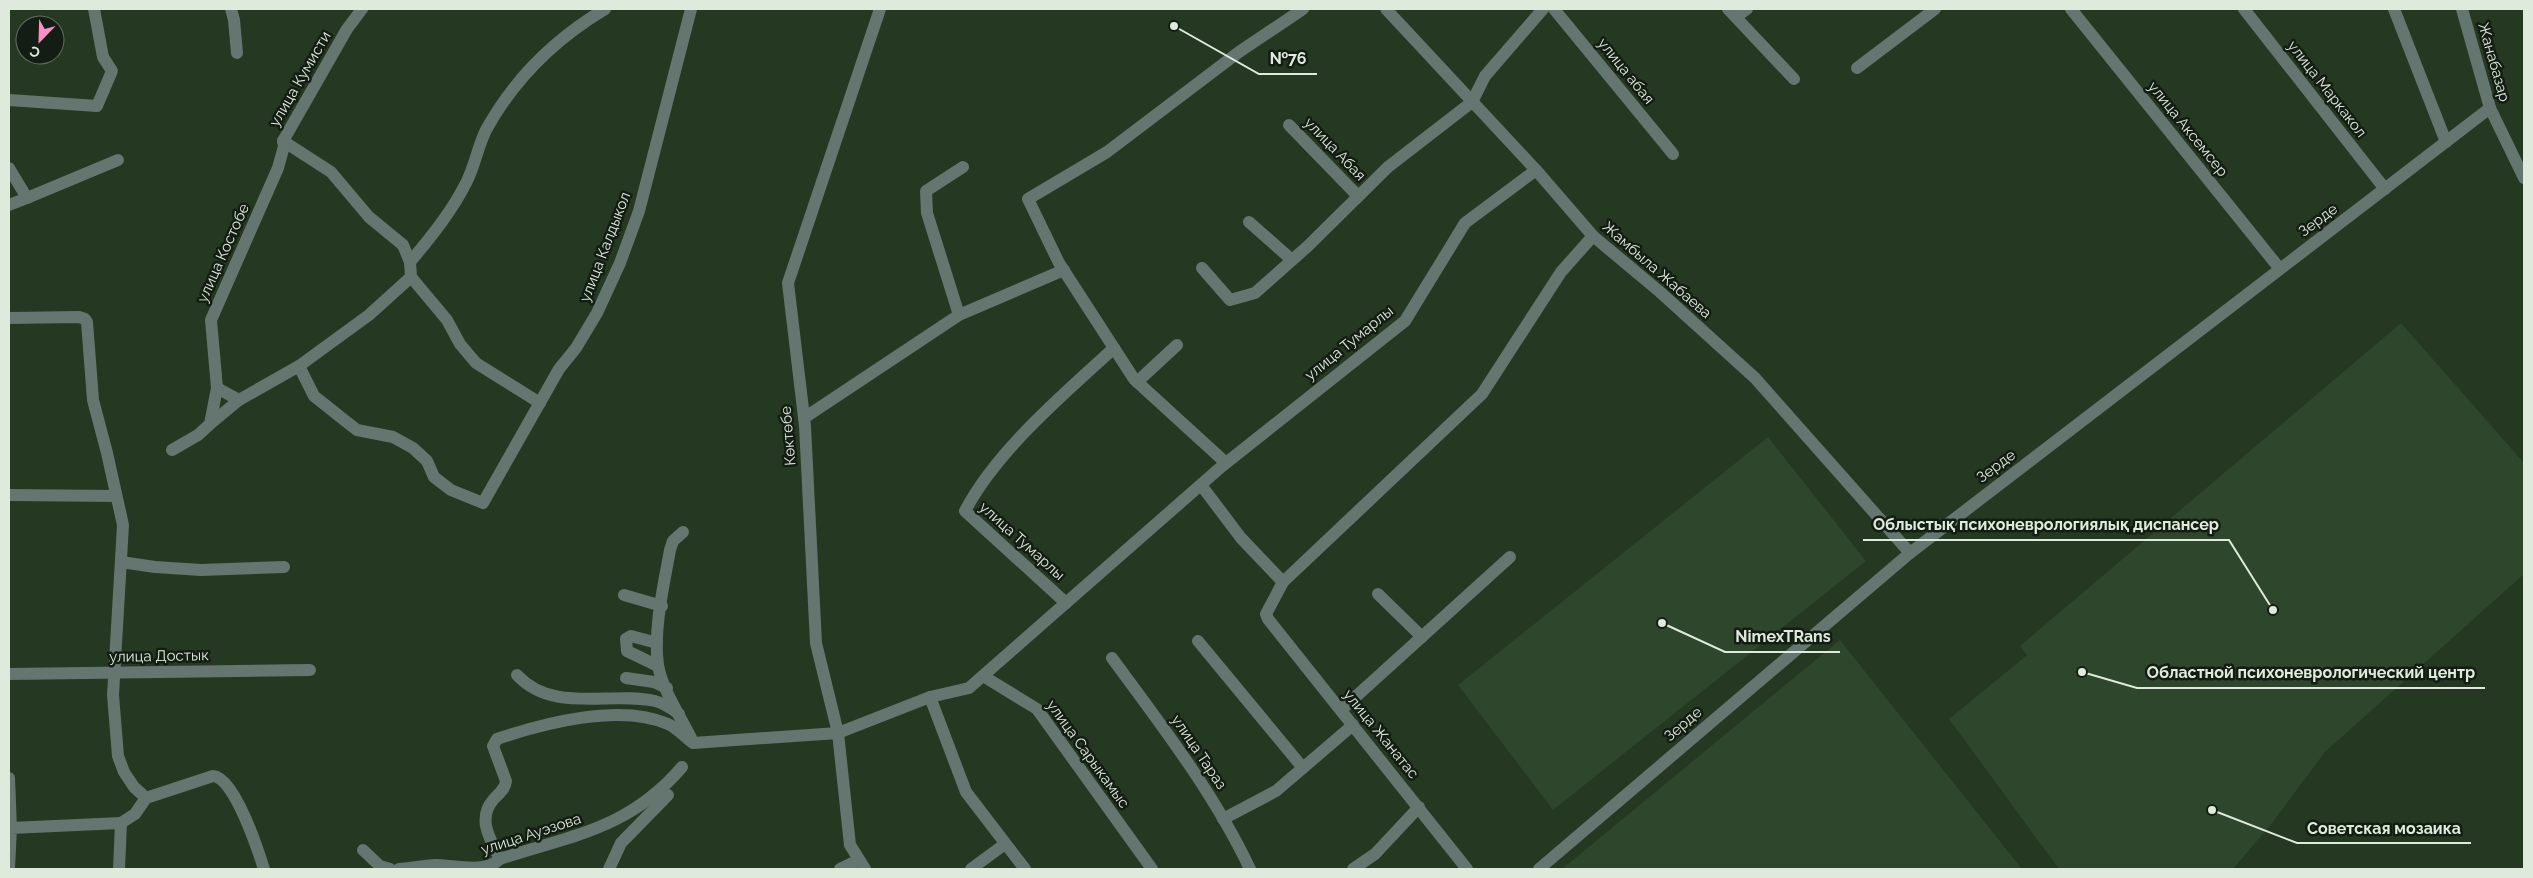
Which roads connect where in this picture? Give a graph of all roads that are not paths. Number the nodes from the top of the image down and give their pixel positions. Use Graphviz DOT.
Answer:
graph roads {
  1 [pos="94,9"];
  2 [pos="231,9"];
  3 [pos="362,9"];
  4 [pos="605,9"];
  5 [pos="691,9"];
  6 [pos="880,9"];
  7 [pos="1303,9"];
  8 [pos="1386,9"];
  9 [pos="1544,9"];
  10 [pos="1554,9"];
  11 [pos="1747,9"];
  12 [pos="1935,9"];
  13 [pos="2071,9"];
  14 [pos="2244,9"];
  15 [pos="2394,9"];
  16 [pos="2462,9"];
  17 [pos="1732,13"];
  18 [pos="237,52"];
  19 [pos="1857,68"];
  20 [pos="1794,79"];
  21 [pos="9,100"];
  22 [pos="1472,102"];
  23 [pos="2490,108"];
  24 [pos="1289,125"];
  25 [pos="283,141"];
  26 [pos="2446,142"];
  27 [pos="1673,154"];
  28 [pos="118,160"];
  29 [pos="963,167"];
  30 [pos="9,168"];
  31 [pos="1536,170"];
  32 [pos="2524,178"];
  33 [pos="2385,189"];
  34 [pos="1358,196"];
  35 [pos="27,198"];
  36 [pos="9,205"];
  37 [pos="1249,222"];
  38 [pos="1593,236"];
  39 [pos="1292,260"];
  40 [pos="410,262"];
  41 [pos="1202,268"];
  42 [pos="2280,269"];
  43 [pos="1064,270"];
  44 [pos="411,277"];
  45 [pos="959,315"];
  46 [pos="9,318"];
  47 [pos="1177,345"];
  48 [pos="1114,348"];
  49 [pos="299,366"];
  50 [pos="1137,382"];
  51 [pos="217,388"];
  52 [pos="240,400"];
  53 [pos="540,403"];
  54 [pos="804,418"];
  55 [pos="210,424"];
  56 [pos="172,450"];
  57 [pos="1226,463"];
  58 [pos="1201,485"];
  59 [pos="9,496"];
  60 [pos="116,496"];
  61 [pos="683,532"];
  62 [pos="1910,553"];
  63 [pos="1510,557"];
  64 [pos="122,562"];
  65 [pos="284,567"];
  66 [pos="1283,582"];
  67 [pos="1378,594"];
  68 [pos="624,595"];
  69 [pos="1066,603"];
  70 [pos="662,606"];
  71 [pos="1422,637"];
  72 [pos="1198,641"];
  73 [pos="657,643"];
  74 [pos="1112,658"];
  75 [pos="658,666"];
  76 [pos="310,670"];
  77 [pos="114,672"];
  78 [pos="9,674"];
  79 [pos="517,675"];
  80 [pos="983,676"];
  81 [pos="626,678"];
  82 [pos="666,688"];
  83 [pos="930,698"];
  84 [pos="1341,710"];
  85 [pos="679,714"];
  86 [pos="1353,725"];
  87 [pos="838,733"];
  88 [pos="693,743"];
  89 [pos="682,767"];
  90 [pos="1303,768"];
  91 [pos="9,778"];
  92 [pos="668,795"];
  93 [pos="146,798"];
  94 [pos="1419,807"];
  95 [pos="1223,819"];
  96 [pos="121,823"];
  97 [pos="11,828"];
  98 [pos="1005,844"];
  99 [pos="363,850"];
  100 [pos="500,859"];
  101 [pos="862,864"];
  102 [pos="9,868"];
  103 [pos="119,869"];
  104 [pos="264,869"];
  105 [pos="390,869"];
  106 [pos="399,869"];
  107 [pos="609,869"];
  108 [pos="840,869"];
  109 [pos="971,869"];
  110 [pos="1025,869"];
  111 [pos="1152,869"];
  112 [pos="1250,869"];
  113 [pos="1352,869"];
  114 [pos="1467,869"];
  115 [pos="1539,869"];
  1 -- 21 [label="street"];
  2 -- 18 [label="street"];
  3 -- 25 [label="street, улица Кумисти"];
  4 -- 40 [label="street"];
  5 -- 53 [label="street, улица Калдыкол"];
  6 -- 54 [label="street, Көктөбе"];
  7 -- 43 [label="street"];
  8 -- 22 [label="street, Жамбыла Жабаева"];
  9 -- 22 [label="street"];
  10 -- 27 [label="street, улица абая"];
  11 -- 17 [label="street"];
  12 -- 19 [label="street"];
  13 -- 42 [label="street, улица Аксемсер"];
  14 -- 33 [label="street, улица Маркакол"];
  15 -- 26 [label="street"];
  16 -- 23 [label="street, Жанабазар"];
  17 -- 20 [label="street"];
  22 -- 31 [label="street, Жамбыла Жабаева"];
  22 -- 34 [label="street"];
  23 -- 26 [label="street, Зерде"];
  23 -- 32 [label="street, Жанабазар"];
  24 -- 34 [label="street, улица Абая"];
  25 -- 40 [label="street"];
  25 -- 51 [label="street, улица Костобе"];
  26 -- 33 [label="street, Зерде"];
  28 -- 35 [label="street"];
  29 -- 45 [label="street"];
  30 -- 35 [label="street"];
  31 -- 38 [label="street, Жамбыла Жабаева"];
  31 -- 57 [label="street, улица Тумарлы"];
  33 -- 42 [label="street, Зерде"];
  34 -- 39 [label="street"];
  35 -- 36 [label="street"];
  37 -- 39 [label="street"];
  38 -- 62 [label="street, Жамбыла Жабаева"];
  38 -- 66 [label="street"];
  39 -- 41 [label="street"];
  40 -- 44 [label="street"];
  42 -- 62 [label="street, Зерде"];
  43 -- 45 [label="street"];
  43 -- 48 [label="street"];
  44 -- 49 [label="street"];
  44 -- 53 [label="street"];
  45 -- 54 [label="street"];
  46 -- 60 [label="street"];
  47 -- 50 [label="street"];
  48 -- 50 [label="street"];
  48 -- 69 [label="street, улица Тумарлы"];
  49 -- 52 [label="street"];
  49 -- 53 [label="street, улица Калдыкол"];
  50 -- 57 [label="street"];
  51 -- 52 [label="street"];
  51 -- 55 [label="street, улица Костобе"];
  52 -- 55 [label="street"];
  54 -- 87 [label="street, Көктөбе"];
  55 -- 56 [label="street"];
  57 -- 58 [label="street, улица Тумарлы"];
  58 -- 66 [label="street"];
  58 -- 69 [label="street, улица Тумарлы"];
  59 -- 60 [label="street"];
  60 -- 64 [label="street"];
  61 -- 70 [label="street"];
  62 -- 115 [label="street, Зерде"];
  63 -- 71 [label="street"];
  64 -- 65 [label="street"];
  64 -- 77 [label="street"];
  66 -- 84 [label="street, улица Жанатас"];
  67 -- 71 [label="street"];
  68 -- 70 [label="street"];
  69 -- 80 [label="street, улица Тумарлы"];
  70 -- 73 [label="street"];
  71 -- 84 [label="street"];
  72 -- 90 [label="street"];
  73 -- 75 [label="street"];
  73 -- 75 [label="street"];
  74 -- 95 [label="street, улица Тараз"];
  75 -- 82 [label="street"];
  76 -- 77 [label="street, улица Достык"];
  77 -- 78 [label="street, улица Достык"];
  77 -- 93 [label="street"];
  79 -- 85 [label="street"];
  80 -- 83 [label="street, улица Тумарлы"];
  80 -- 111 [label="street, улица Сарыкамыс"];
  81 -- 82 [label="street"];
  82 -- 85 [label="street"];
  83 -- 87 [label="street, улица Тумарлы"];
  83 -- 98 [label="street"];
  84 -- 86 [label="street, улица Жанатас"];
  85 -- 88 [label="street"];
  86 -- 90 [label="street"];
  86 -- 94 [label="street, улица Жанатас"];
  87 -- 88 [label="street, улица Тумарлы"];
  87 -- 101 [label="street, Көктөбе"];
  88 -- 100 [label="street"];
  89 -- 100 [label="street, улица Ауэзова"];
  90 -- 95 [label="street"];
  91 -- 97 [label="street"];
  92 -- 107 [label="street"];
  93 -- 96 [label="street"];
  93 -- 104 [label="street"];
  94 -- 113 [label="street"];
  94 -- 114 [label="street, улица Жанатас"];
  95 -- 112 [label="street, улица Тараз"];
  96 -- 97 [label="street"];
  96 -- 103 [label="street"];
  97 -- 102 [label="street"];
  98 -- 109 [label="street"];
  98 -- 110 [label="street"];
  99 -- 105 [label="street"];
  100 -- 106 [label="street, улица Ауэзова"];
  101 -- 108 [label="street"];
}
